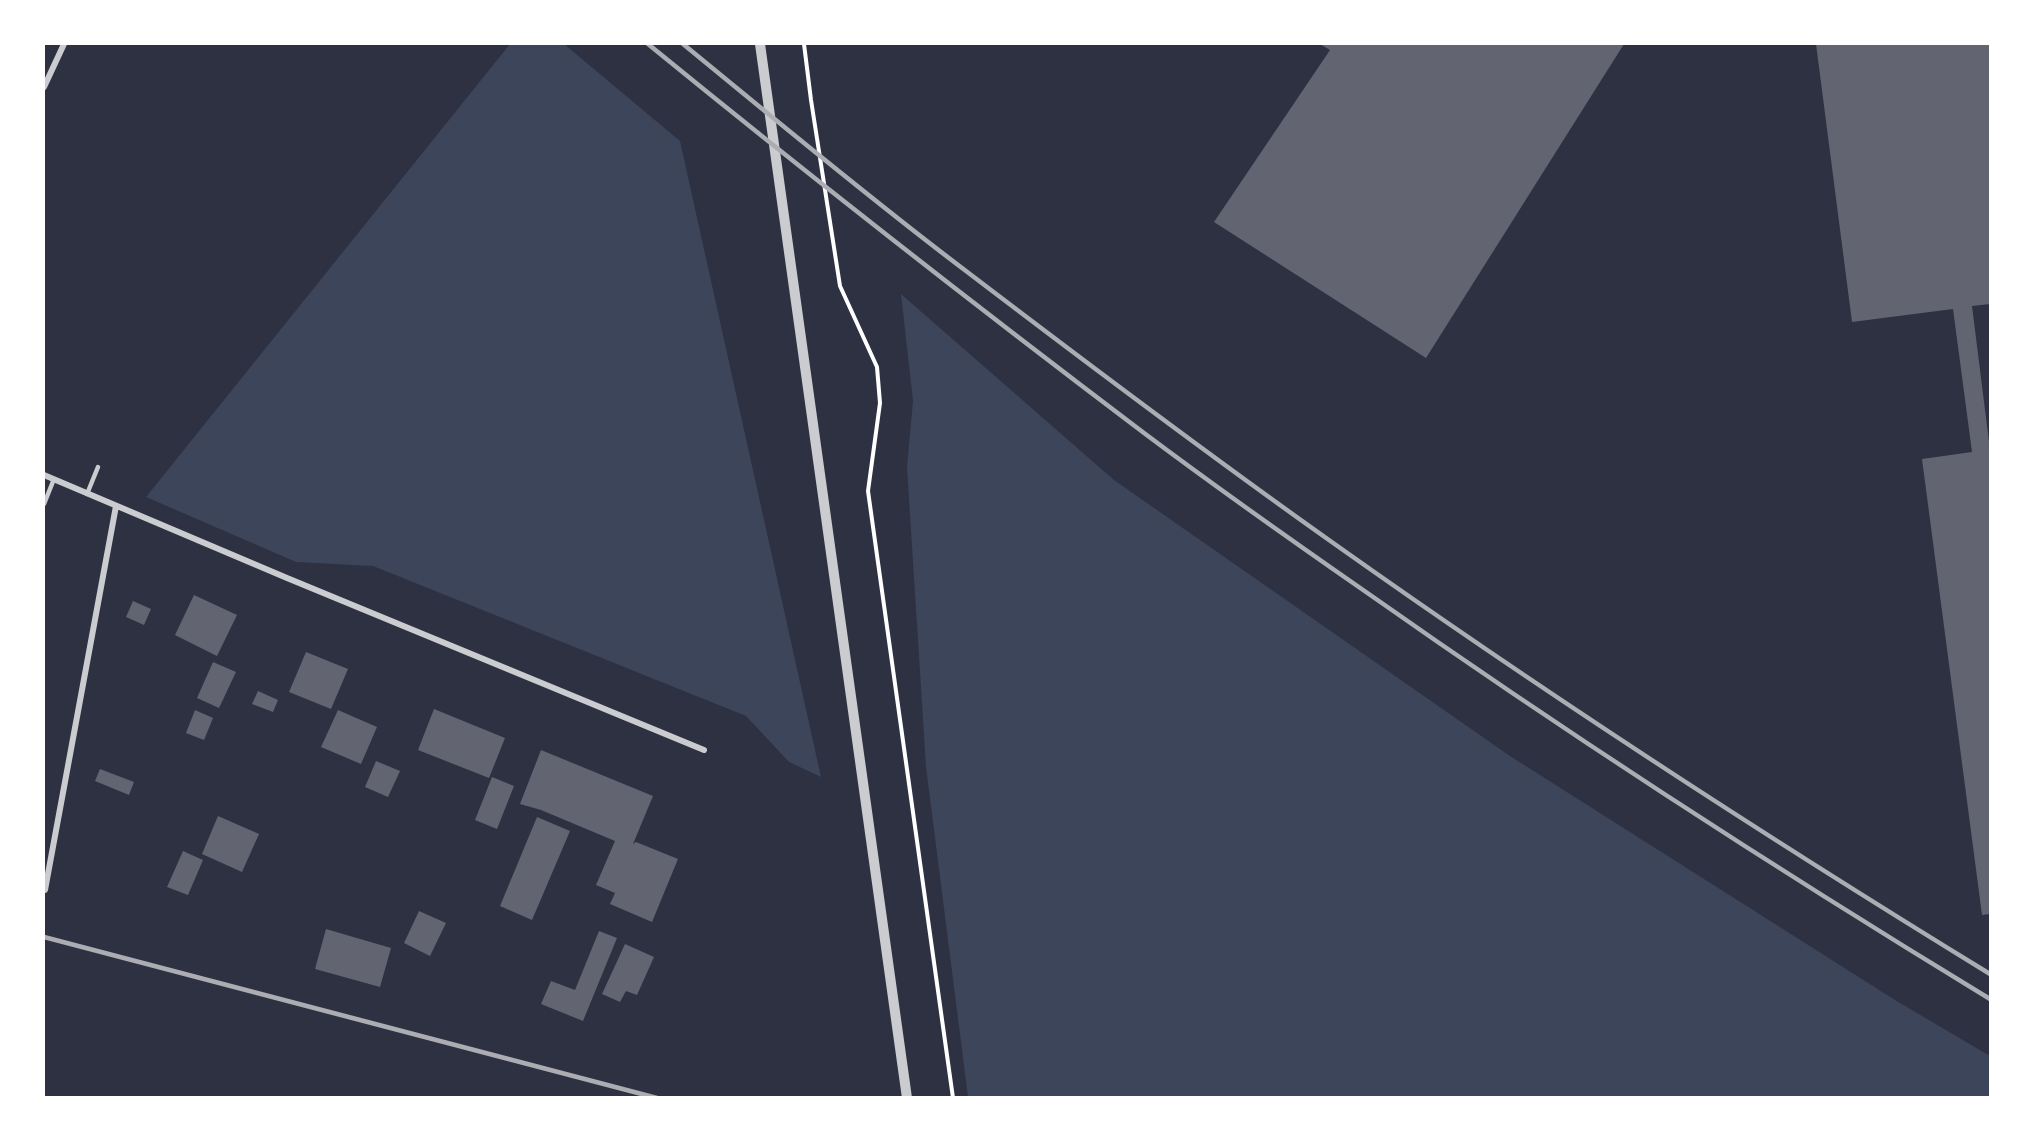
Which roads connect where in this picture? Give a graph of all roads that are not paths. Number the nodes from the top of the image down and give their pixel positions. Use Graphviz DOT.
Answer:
graph roads {
  1 [pos="64,44"];
  2 [pos="760,44"];
  3 [pos="44,87"];
  4 [pos="98,466"];
  5 [pos="44,475"];
  6 [pos="54,479"];
  7 [pos="87,494"];
  8 [pos="44,504"];
  9 [pos="116,506"];
  10 [pos="704,750"];
  11 [pos="45,890"];
  12 [pos="907,1098"];
  1 -- 3 [label="street"];
  2 -- 12 [label="street"];
  4 -- 7 [label="lane"];
  5 -- 6 [label="street"];
  6 -- 7 [label="street"];
  6 -- 8 [label="lane"];
  7 -- 9 [label="street"];
  9 -- 10 [label="street"];
  9 -- 11 [label="street"];
}
